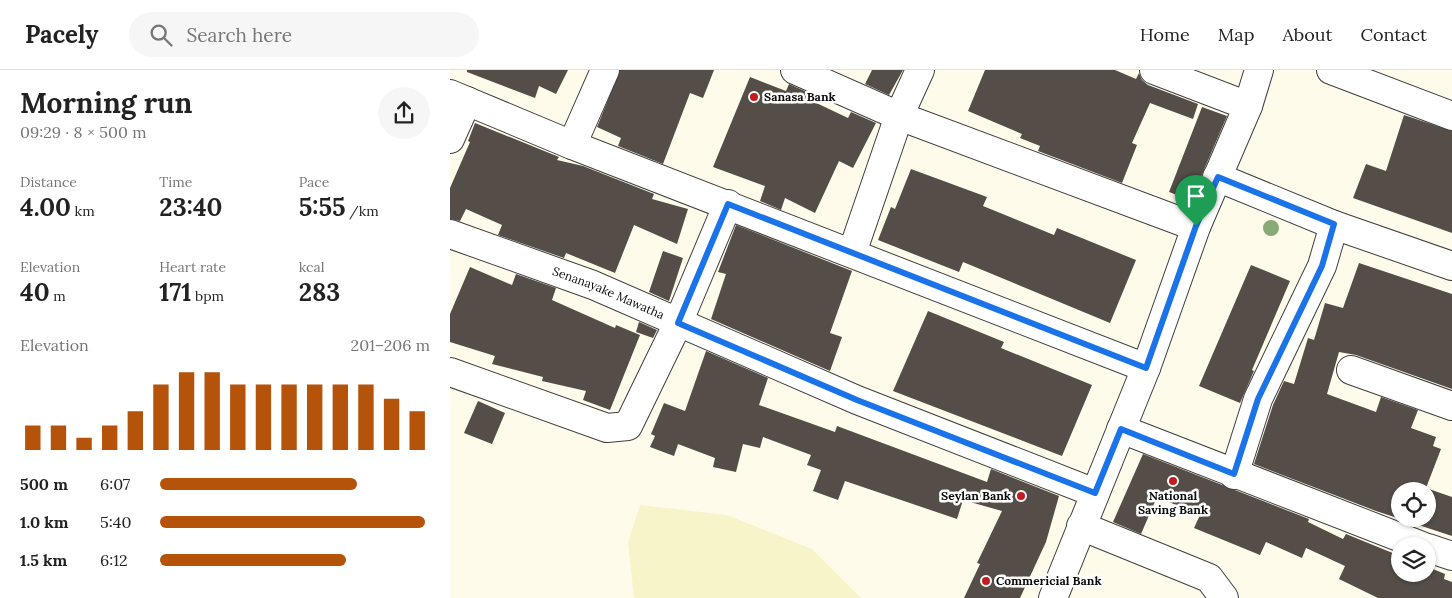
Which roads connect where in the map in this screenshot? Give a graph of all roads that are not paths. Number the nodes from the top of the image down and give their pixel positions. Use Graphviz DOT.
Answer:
graph roads {
  1 [pos="605,70"];
  2 [pos="795,70"];
  3 [pos="920,70"];
  4 [pos="1154,70"];
  5 [pos="1259,70"];
  6 [pos="1331,70"];
  7 [pos="459,98"];
  8 [pos="1248,106"];
  9 [pos="899,116"];
  10 [pos="1452,116"];
  11 [pos="450,139"];
  12 [pos="572,145"];
  13 [pos="1218,177"];
  14 [pos="728,204"];
  15 [pos="1334,224"];
  16 [pos="1196,226"];
  17 [pos="450,234"];
  18 [pos="852,253"];
  19 [pos="1452,266"];
  20 [pos="678,323"];
  21 [pos="1146,368"];
  22 [pos="1351,370"];
  23 [pos="450,372"];
  24 [pos="1452,406"];
  25 [pos="1121,429"];
  26 [pos="1234,474"];
  27 [pos="1095,493"];
  28 [pos="1081,526"];
  29 [pos="1398,537"];
  30 [pos="1436,551"];
  31 [pos="1452,556"];
  32 [pos="1053,598"];
  33 [pos="1224,598"];
  1 -- 12 [label="street"];
  2 -- 9 [label="street"];
  3 -- 9 [label="street"];
  4 -- 8 [label="street"];
  5 -- 8 [label="street"];
  6 -- 10 [label="street"];
  7 -- 11 [label="street"];
  7 -- 12 [label="street"];
  8 -- 13 [label="street"];
  9 -- 16 [label="street"];
  9 -- 18 [label="street"];
  12 -- 14 [label="street"];
  13 -- 15 [label="street"];
  13 -- 16 [label="street"];
  14 -- 18 [label="street"];
  14 -- 20 [label="street"];
  15 -- 19 [label="street"];
  15 -- 26 [label="street"];
  16 -- 21 [label="street"];
  17 -- 20 [label="street, Senanayake Mawatha"];
  18 -- 21 [label="street"];
  20 -- 23 [label="street"];
  20 -- 27 [label="street, Senanayake Mawatha"];
  21 -- 25 [label="street"];
  22 -- 24 [label="street"];
  25 -- 26 [label="street"];
  25 -- 27 [label="street"];
  26 -- 29 [label="street"];
  27 -- 28 [label="street"];
  28 -- 32 [label="street"];
  28 -- 33 [label="street"];
  30 -- 31 [label="street"];
}
